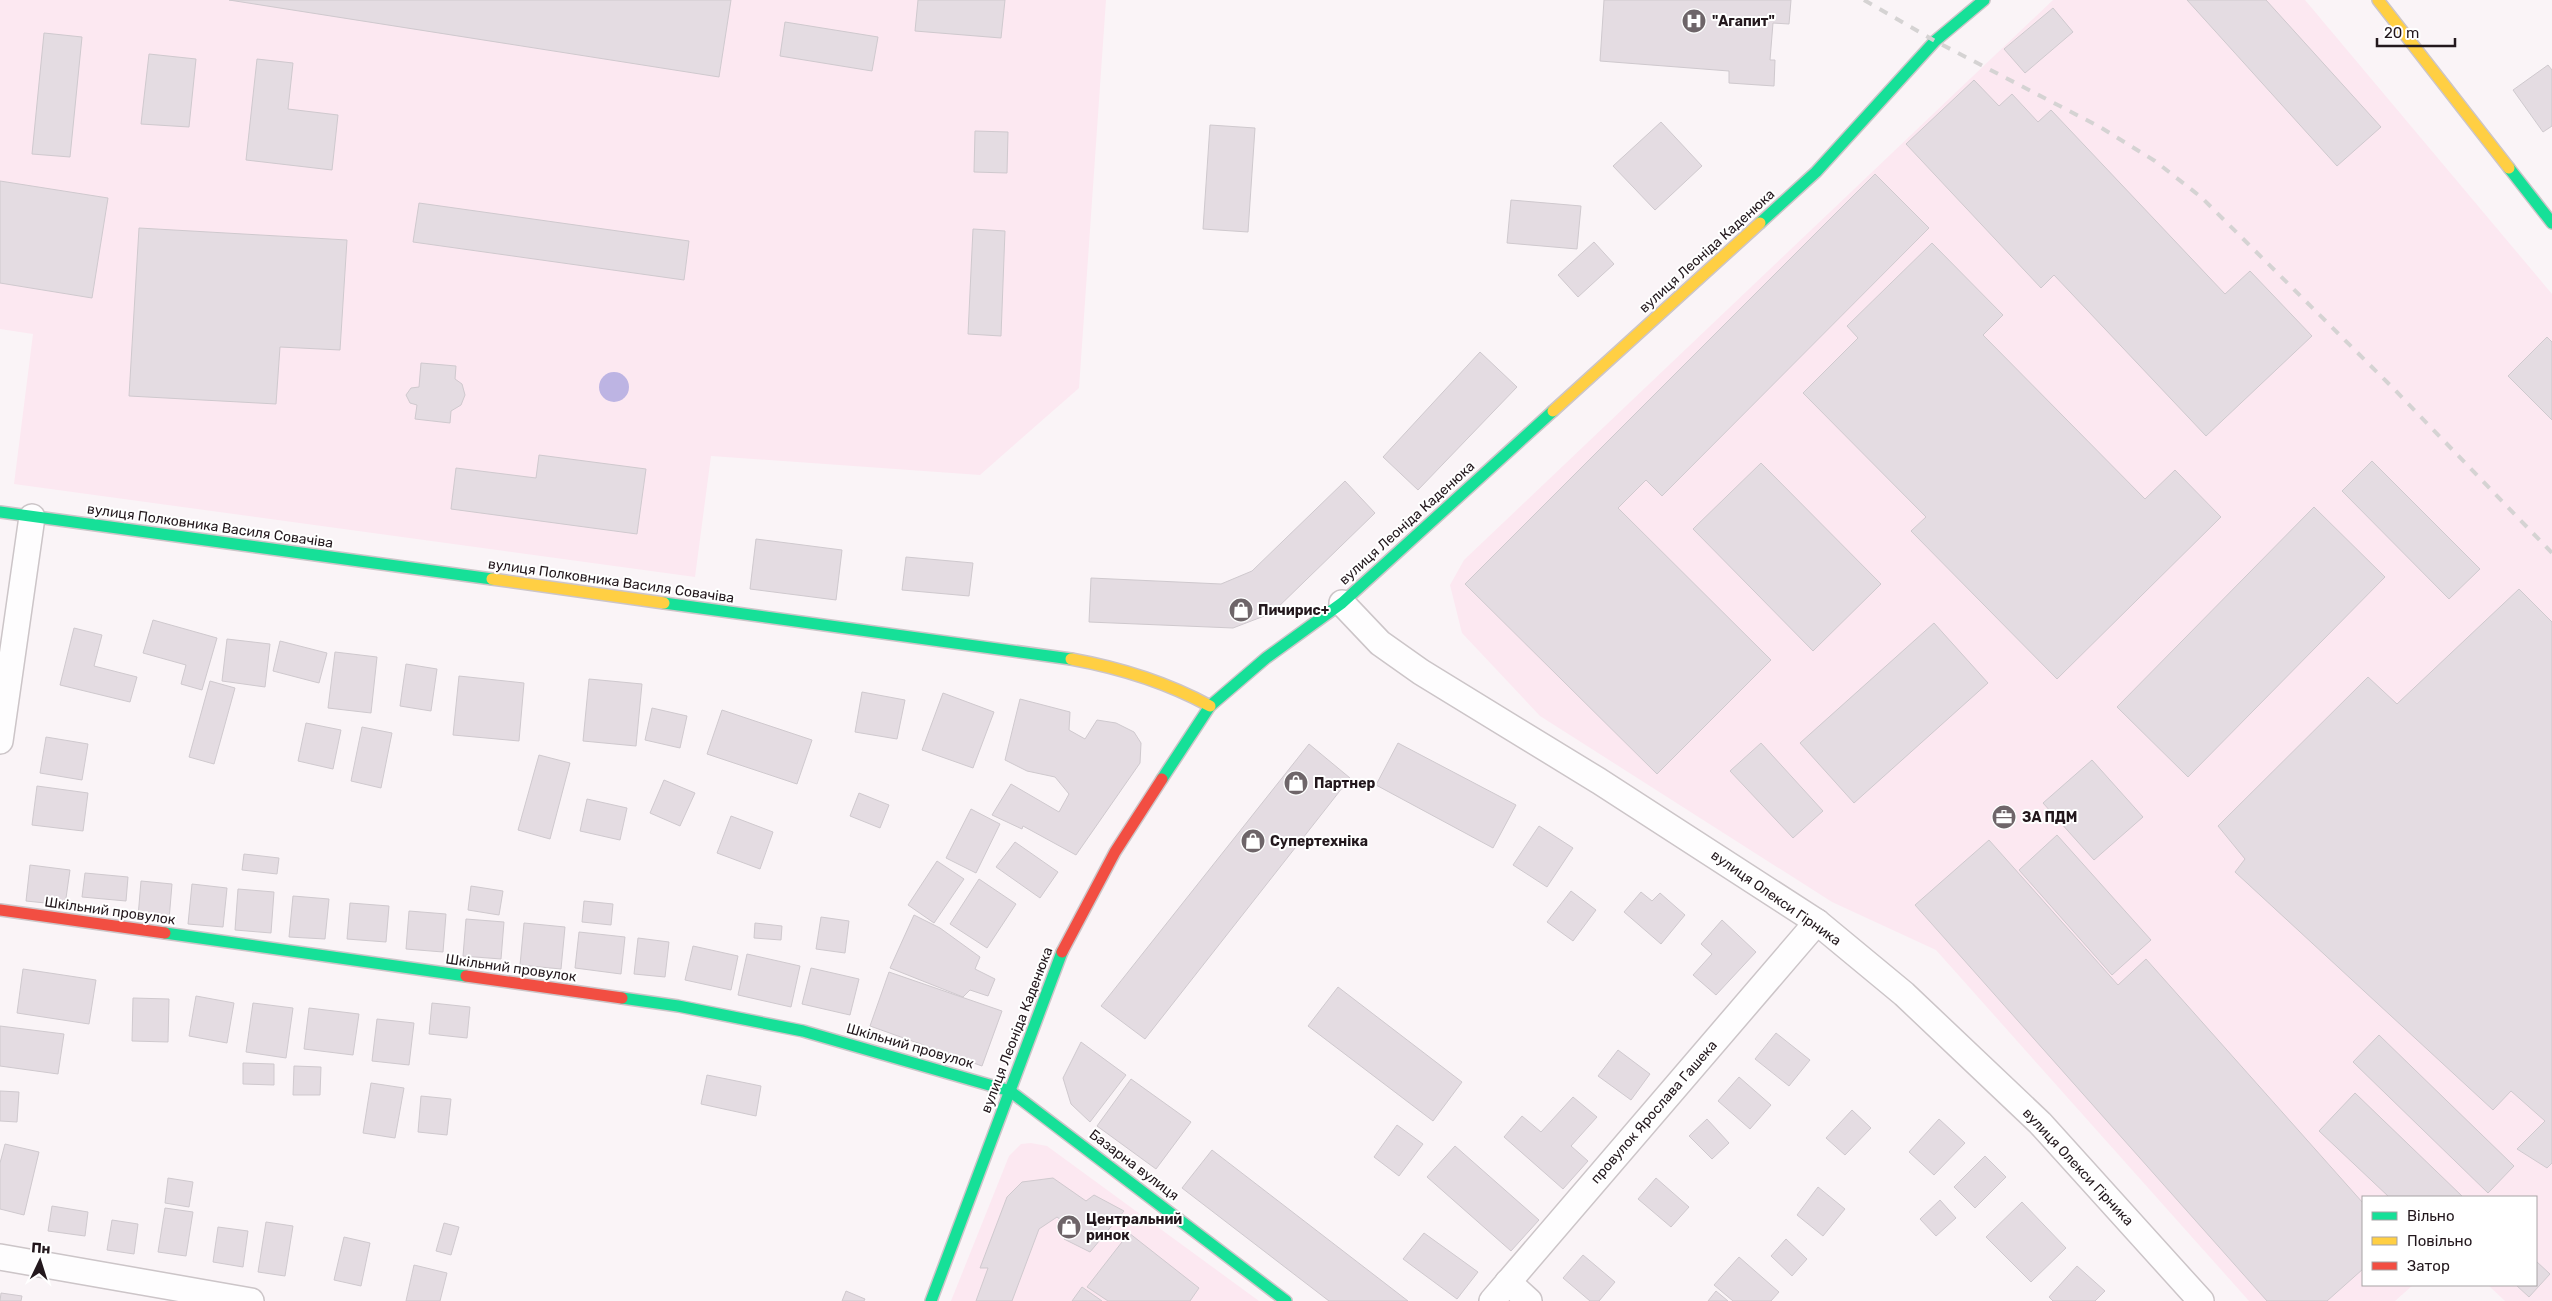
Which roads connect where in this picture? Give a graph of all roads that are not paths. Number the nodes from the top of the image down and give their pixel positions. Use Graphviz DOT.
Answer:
graph roads {
  1 [pos="1984,0"];
  2 [pos="2378,0"];
  3 [pos="2552,223"];
  4 [pos="0,512"];
  5 [pos="32,517"];
  6 [pos="1342,603"];
  7 [pos="1210,706"];
  8 [pos="0,741"];
  9 [pos="0,910"];
  10 [pos="1817,922"];
  11 [pos="1010,1091"];
  12 [pos="0,1258"];
  13 [pos="1508,1282"];
  14 [pos="251,1301"];
  15 [pos="931,1301"];
  16 [pos="1286,1301"];
  17 [pos="1492,1301"];
  18 [pos="1529,1301"];
  19 [pos="2201,1301"];
  1 -- 6 [label="street, вулиця Леоніда Каденюка"];
  2 -- 3 [label="street"];
  4 -- 5 [label="street, вулиця Полковника Василя Совачіва"];
  5 -- 7 [label="street, вулиця Полковника Василя Совачіва"];
  5 -- 8 [label="street"];
  6 -- 7 [label="street, вулиця Леоніда Каденюка"];
  6 -- 10 [label="street, вулиця Олекси Гірника"];
  7 -- 11 [label="street, вулиця Леоніда Каденюка"];
  9 -- 11 [label="street, Шкільний провулок"];
  10 -- 13 [label="street, провулок Ярослава Гашека"];
  10 -- 19 [label="street, вулиця Олекси Гірника"];
  11 -- 15 [label="street, вулиця Леоніда Каденюка"];
  11 -- 16 [label="street, Базарна вулиця"];
  12 -- 14 [label="street"];
  13 -- 17 [label="street, провулок Ярослава Гашека"];
  13 -- 18 [label="street"];
}
